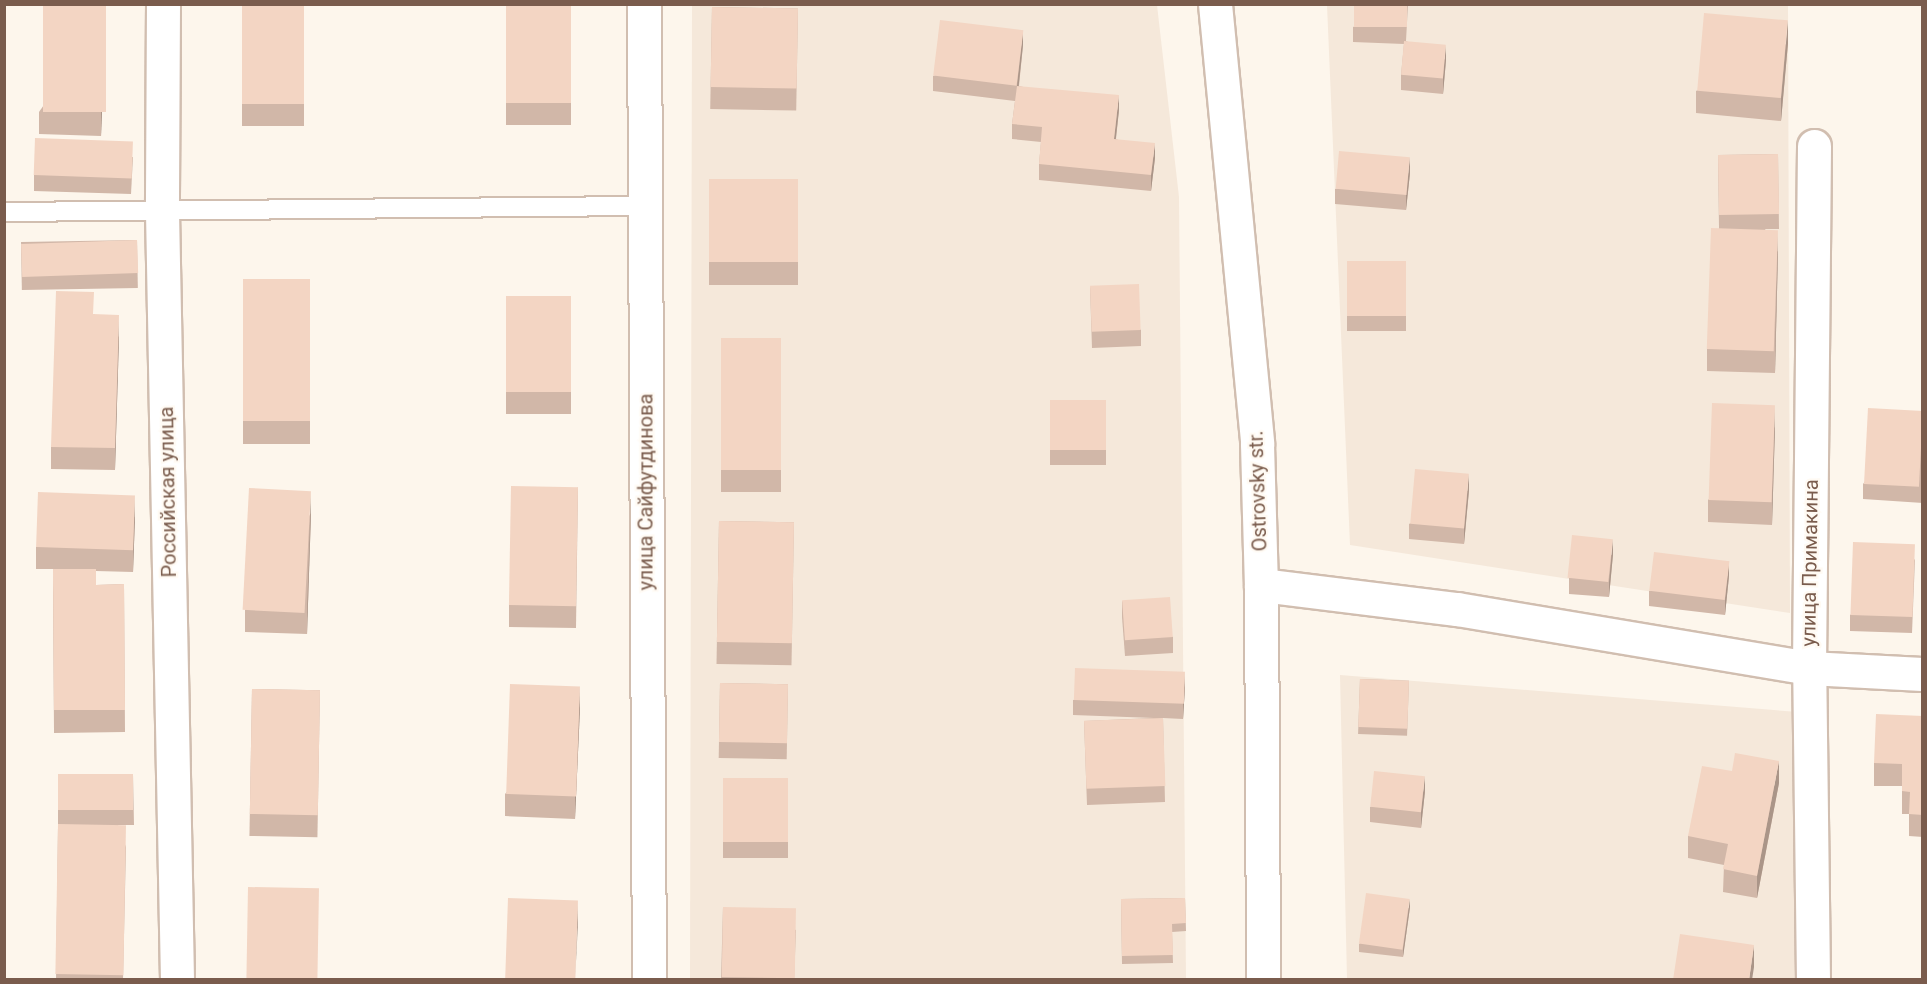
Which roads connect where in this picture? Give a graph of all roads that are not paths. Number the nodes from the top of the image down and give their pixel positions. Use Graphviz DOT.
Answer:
graph roads {
  1 [pos="163,4"];
  2 [pos="644,4"];
  3 [pos="1215,4"];
  4 [pos="1814,146"];
  5 [pos="645,206"];
  6 [pos="4,212"];
  7 [pos="162,212"];
  8 [pos="1261,585"];
  9 [pos="1809,668"];
  10 [pos="1923,674"];
  11 [pos="177,980"];
  12 [pos="649,980"];
  13 [pos="1263,980"];
  14 [pos="1813,980"];
  1 -- 7 [label="street, Российская улица"];
  2 -- 5 [label="street, улица Сайфутдинова"];
  3 -- 8 [label="street, Ostrovsky str."];
  4 -- 9 [label="street, улица Примакина"];
  5 -- 7 [label="lane"];
  5 -- 12 [label="street, улица Сайфутдинова"];
  6 -- 7 [label="lane"];
  7 -- 11 [label="street, Российская улица"];
  8 -- 9 [label="street"];
  8 -- 13 [label="street, Ostrovsky str."];
  9 -- 10 [label="street"];
  9 -- 14 [label="street, улица Примакина"];
}
